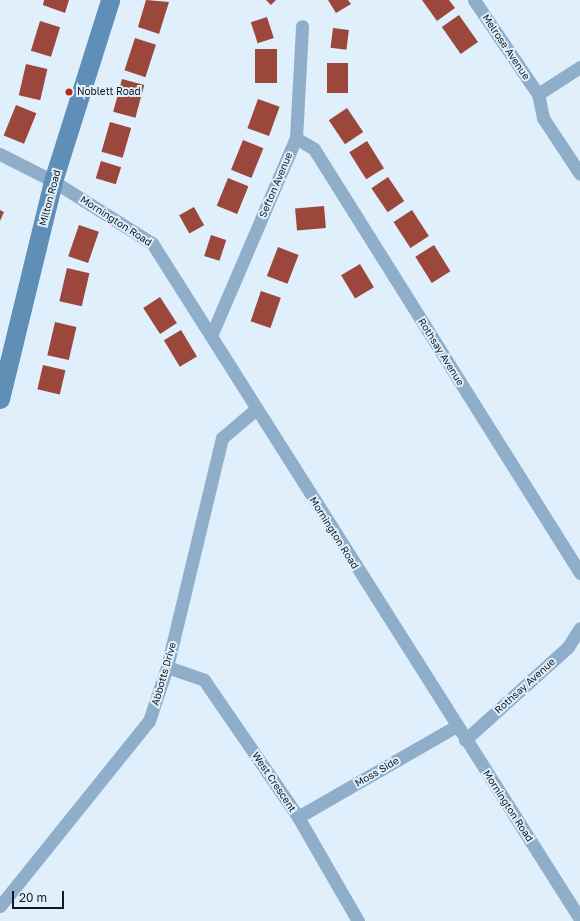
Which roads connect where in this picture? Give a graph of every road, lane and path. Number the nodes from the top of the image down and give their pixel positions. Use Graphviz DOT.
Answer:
graph roads {
  1 [pos="110,0"];
  2 [pos="474,0"];
  3 [pos="302,26"];
  4 [pos="580,67"];
  5 [pos="538,94"];
  6 [pos="296,138"];
  7 [pos="0,154"];
  8 [pos="580,174"];
  9 [pos="54,181"];
  10 [pos="211,336"];
  11 [pos="0,399"];
  12 [pos="256,409"];
  13 [pos="580,573"];
  14 [pos="580,628"];
  15 [pos="167,667"];
  16 [pos="456,726"];
  17 [pos="466,740"];
  18 [pos="298,817"];
  19 [pos="0,906"];
  20 [pos="580,919"];
  21 [pos="358,921"];
  1 -- 9 [label="street, Milton Road"];
  2 -- 5 [label="street, Melrose Avenue"];
  3 -- 6 [label="street, Sefton Avenue"];
  4 -- 5 [label="street"];
  5 -- 8 [label="street"];
  6 -- 10 [label="street, Sefton Avenue"];
  6 -- 13 [label="street, Rothsay Avenue"];
  7 -- 9 [label="street"];
  9 -- 10 [label="street, Mornington Road"];
  9 -- 11 [label="street, Milton Road"];
  10 -- 12 [label="street, Mornington Road"];
  12 -- 15 [label="street, Abbotts Drive"];
  12 -- 16 [label="street, Mornington Road"];
  14 -- 17 [label="street, Rothsay Avenue"];
  15 -- 18 [label="street, West Crescent"];
  15 -- 19 [label="street, Abbotts Drive"];
  16 -- 17 [label="street, Mornington Road"];
  16 -- 18 [label="street, Moss Side"];
  17 -- 20 [label="street, Mornington Road"];
  18 -- 21 [label="street, West Crescent"];
}
